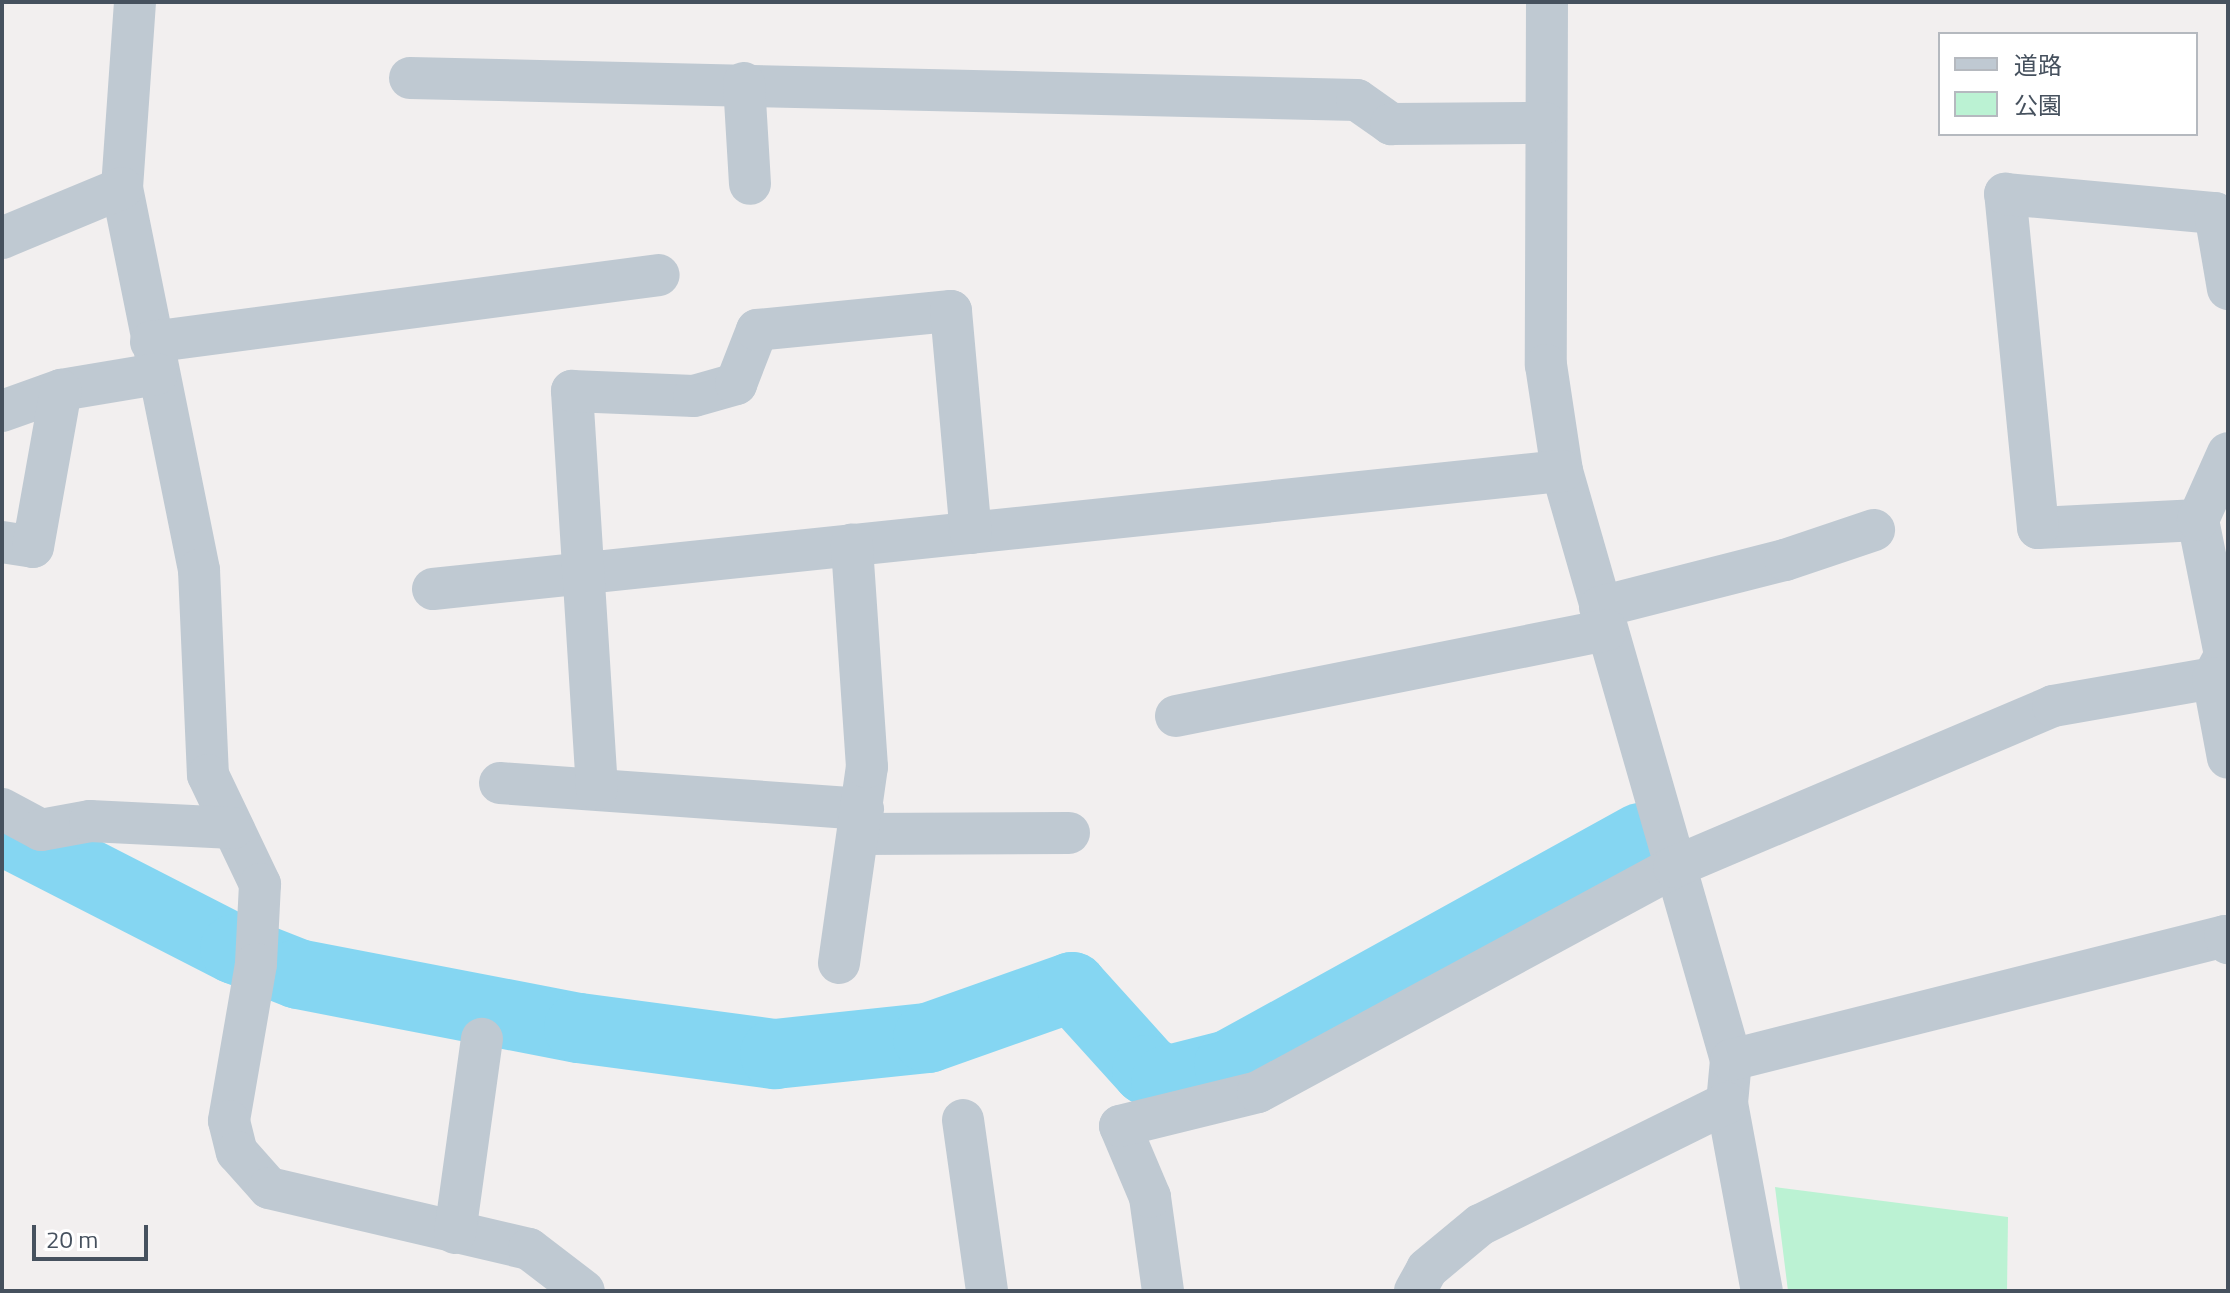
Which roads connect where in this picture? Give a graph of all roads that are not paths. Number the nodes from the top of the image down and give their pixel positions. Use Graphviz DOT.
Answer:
graph roads {
  1 [pos="135,2"];
  2 [pos="1547,2"];
  3 [pos="410,78"];
  4 [pos="744,83"];
  5 [pos="1545,123"];
  6 [pos="750,184"];
  7 [pos="122,188"];
  8 [pos="2,238"];
  9 [pos="659,275"];
  10 [pos="2228,289"];
  11 [pos="154,358"];
  12 [pos="61,390"];
  13 [pos="2,411"];
  14 [pos="2228,453"];
  15 [pos="1562,471"];
  16 [pos="2198,520"];
  17 [pos="1874,530"];
  18 [pos="971,533"];
  19 [pos="2,542"];
  20 [pos="852,545"];
  21 [pos="2218,569"];
  22 [pos="582,572"];
  23 [pos="433,589"];
  24 [pos="1603,618"];
  25 [pos="2213,678"];
  26 [pos="1176,716"];
  27 [pos="2228,758"];
  28 [pos="500,783"];
  29 [pos="597,789"];
  30 [pos="2,809"];
  31 [pos="860,821"];
  32 [pos="233,828"];
  33 [pos="1069,833"];
  34 [pos="1674,867"];
  35 [pos="2228,943"];
  36 [pos="839,963"];
  37 [pos="482,1039"];
  38 [pos="1731,1060"];
  39 [pos="1727,1103"];
  40 [pos="963,1120"];
  41 [pos="455,1233"];
  42 [pos="584,1291"];
  43 [pos="987,1291"];
  44 [pos="1163,1291"];
  45 [pos="1415,1291"];
  46 [pos="1762,1291"];
  1 -- 7 [label="street"];
  2 -- 5 [label="street"];
  3 -- 4 [label="street"];
  4 -- 5 [label="street"];
  4 -- 6 [label="street"];
  5 -- 15 [label="street"];
  7 -- 8 [label="street"];
  7 -- 11 [label="street"];
  9 -- 11 [label="street"];
  10 -- 16 [label="street"];
  11 -- 12 [label="street"];
  11 -- 32 [label="street"];
  12 -- 13 [label="street"];
  12 -- 19 [label="street"];
  14 -- 16 [label="street"];
  15 -- 18 [label="street"];
  15 -- 24 [label="street"];
  16 -- 21 [label="street"];
  17 -- 24 [label="street"];
  18 -- 20 [label="street"];
  18 -- 22 [label="street"];
  20 -- 22 [label="street"];
  20 -- 31 [label="street"];
  21 -- 25 [label="street"];
  22 -- 23 [label="street"];
  22 -- 29 [label="street"];
  24 -- 26 [label="street"];
  24 -- 34 [label="street"];
  25 -- 27 [label="street"];
  25 -- 34 [label="street"];
  28 -- 29 [label="street"];
  29 -- 31 [label="street"];
  30 -- 32 [label="street"];
  31 -- 33 [label="street"];
  31 -- 36 [label="street"];
  32 -- 41 [label="street"];
  34 -- 38 [label="street"];
  34 -- 44 [label="street"];
  35 -- 38 [label="street"];
  37 -- 41 [label="street"];
  38 -- 39 [label="street"];
  39 -- 45 [label="street"];
  39 -- 46 [label="street"];
  40 -- 43 [label="street"];
  41 -- 42 [label="street"];
}
